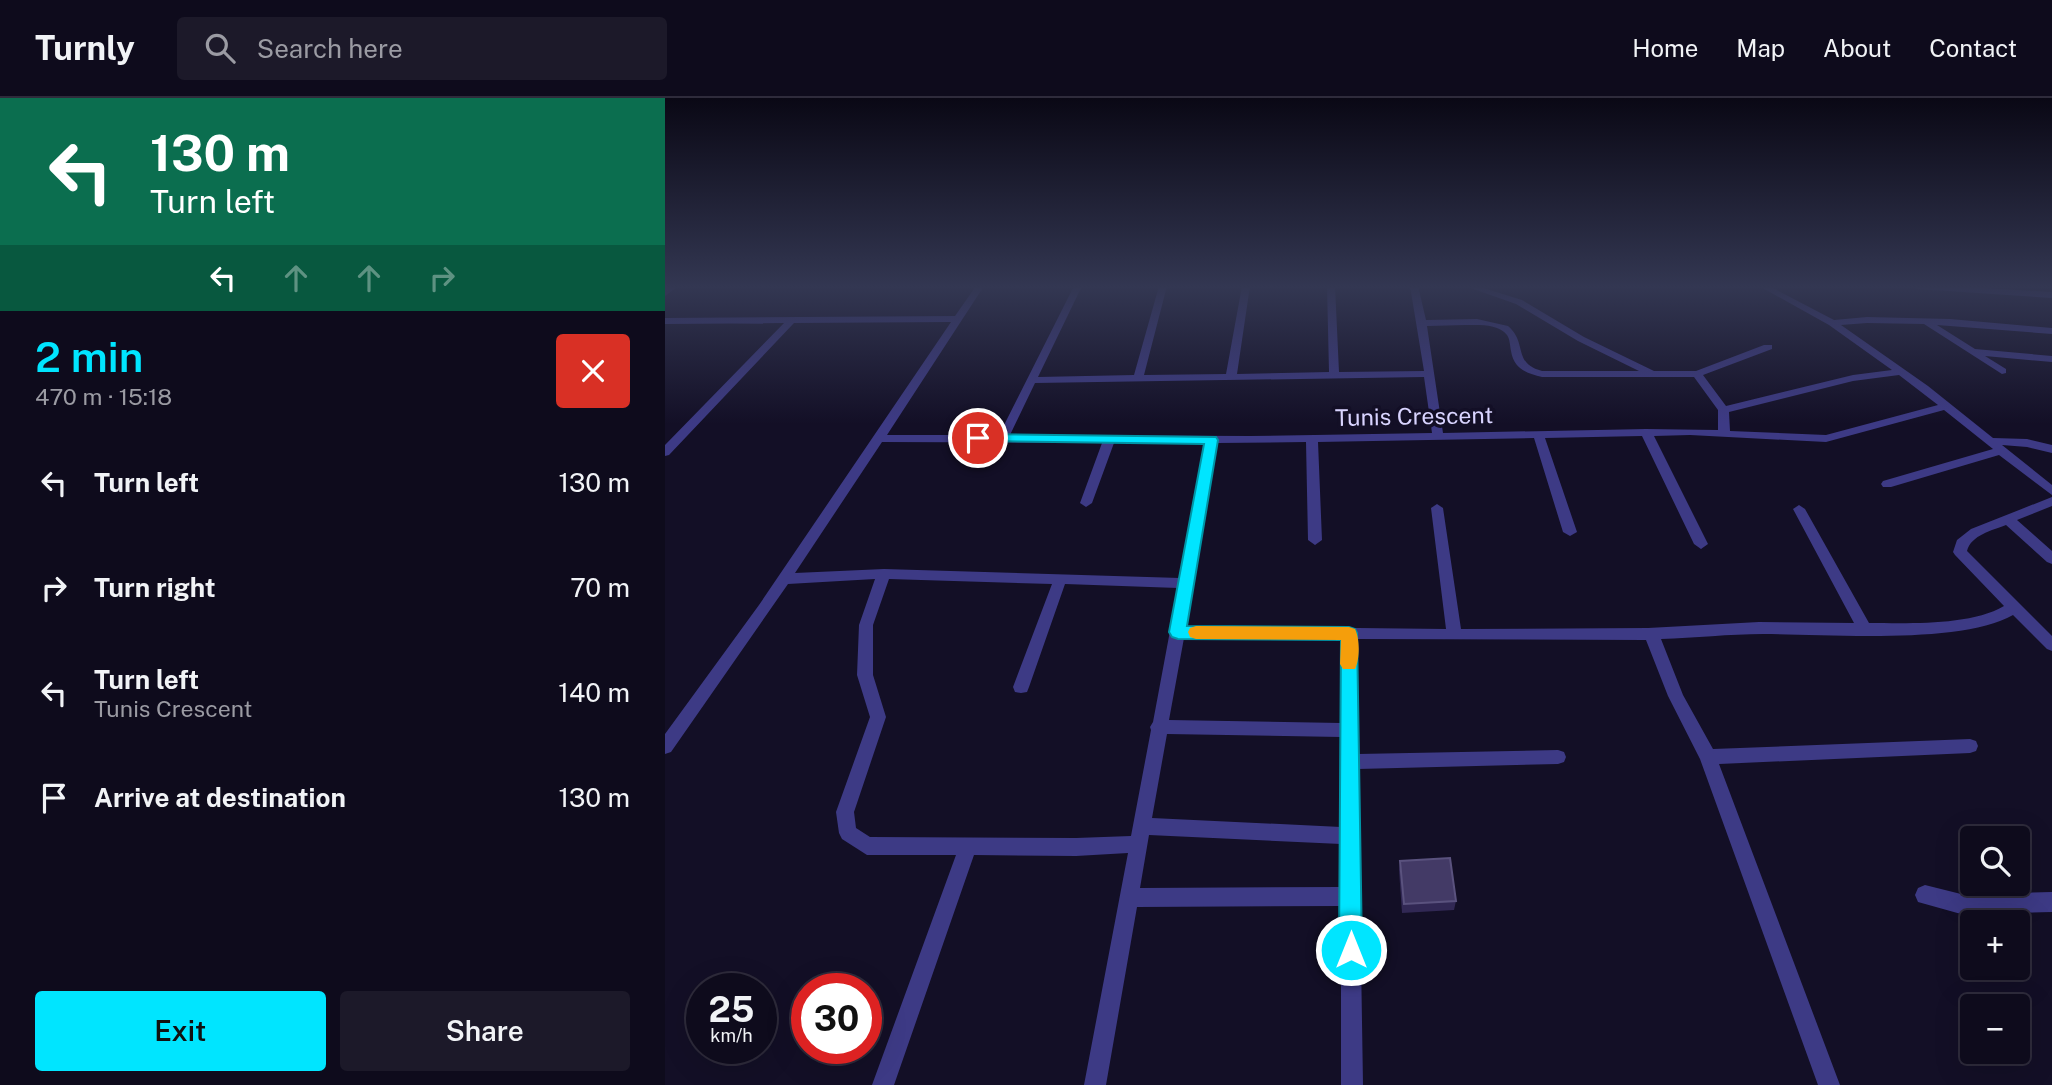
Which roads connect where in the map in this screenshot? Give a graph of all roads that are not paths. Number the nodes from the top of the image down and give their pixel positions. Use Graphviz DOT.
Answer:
graph roads {
  1 [pos="780,332"];
  2 [pos="948,332"];
  3 [pos="1055,332"];
  4 [pos="1150,332"];
  5 [pos="1238,332"];
  6 [pos="1333,332"];
  7 [pos="1423,332"];
  8 [pos="1510,332"];
  9 [pos="1569,332"];
  10 [pos="1844,332"];
  11 [pos="1943,332"];
  12 [pos="1768,347"];
  13 [pos="1975,352"];
  14 [pos="2052,359"];
  15 [pos="1897,370"];
  16 [pos="2002,371"];
  17 [pos="1429,374"];
  18 [pos="1655,374"];
  19 [pos="1697,374"];
  20 [pos="1334,375"];
  21 [pos="1231,377"];
  22 [pos="1138,378"];
  23 [pos="1031,380"];
  24 [pos="1945,406"];
  25 [pos="1723,410"];
  26 [pos="1646,432"];
  27 [pos="1538,434"];
  28 [pos="1724,434"];
  29 [pos="1438,436"];
  30 [pos="879,438"];
  31 [pos="1003,438"];
  32 [pos="1109,440"];
  33 [pos="1212,440"];
  34 [pos="1312,440"];
  35 [pos="1990,441"];
  36 [pos="2052,449"];
  37 [pos="2002,450"];
  38 [pos="665,452"];
  39 [pos="1887,484"];
  40 [pos="2052,491"];
  41 [pos="2052,501"];
  42 [pos="1086,503"];
  43 [pos="1437,508"];
  44 [pos="1799,509"];
  45 [pos="2007,518"];
  46 [pos="1570,532"];
  47 [pos="1315,540"];
  48 [pos="1700,544"];
  49 [pos="2052,559"];
  50 [pos="884,574"];
  51 [pos="785,579"];
  52 [pos="1060,580"];
  53 [pos="1185,583"];
  54 [pos="2014,607"];
  55 [pos="1865,630"];
  56 [pos="1178,632"];
  57 [pos="1349,633"];
  58 [pos="1454,634"];
  59 [pos="1651,634"];
  60 [pos="2052,645"];
  61 [pos="1021,687"];
  62 [pos="673,723"];
  63 [pos="1158,727"];
  64 [pos="1349,730"];
  65 [pos="1970,746"];
  66 [pos="665,747"];
  67 [pos="1558,757"];
  68 [pos="1707,757"];
  69 [pos="1349,762"];
  70 [pos="1141,825"];
  71 [pos="1349,836"];
  72 [pos="1137,844"];
  73 [pos="968,847"];
  74 [pos="1925,895"];
  75 [pos="1350,896"];
  76 [pos="1129,898"];
  77 [pos="2052,902"];
  78 [pos="883,1085"];
  79 [pos="1095,1085"];
  80 [pos="1352,1085"];
  81 [pos="1829,1085"];
  1 -- 38 [label="street"];
  2 -- 30 [label="street"];
  3 -- 23 [label="street"];
  4 -- 22 [label="street"];
  5 -- 21 [label="street"];
  6 -- 20 [label="street"];
  7 -- 17 [label="street"];
  8 -- 18 [label="street"];
  9 -- 18 [label="street"];
  10 -- 15 [label="street"];
  11 -- 13 [label="street"];
  12 -- 19 [label="street"];
  13 -- 14 [label="street"];
  13 -- 16 [label="street"];
  15 -- 24 [label="street"];
  15 -- 25 [label="street"];
  17 -- 20 [label="street"];
  17 -- 29 [label="street"];
  18 -- 19 [label="street"];
  19 -- 25 [label="street"];
  20 -- 21 [label="street"];
  21 -- 22 [label="street"];
  22 -- 23 [label="street"];
  23 -- 31 [label="street"];
  24 -- 28 [label="street, Tunis Crescent"];
  24 -- 35 [label="street"];
  25 -- 28 [label="street"];
  26 -- 27 [label="street, Tunis Crescent"];
  26 -- 28 [label="street, Tunis Crescent"];
  26 -- 48 [label="street"];
  27 -- 29 [label="street, Tunis Crescent"];
  27 -- 46 [label="street"];
  29 -- 34 [label="street, Tunis Crescent"];
  30 -- 31 [label="street, Tunis Crescent"];
  30 -- 51 [label="street"];
  31 -- 32 [label="street, Tunis Crescent"];
  32 -- 33 [label="street, Tunis Crescent"];
  32 -- 42 [label="street"];
  33 -- 34 [label="street, Tunis Crescent"];
  33 -- 53 [label="street"];
  34 -- 47 [label="street"];
  35 -- 36 [label="street"];
  35 -- 37 [label="street"];
  37 -- 39 [label="street"];
  37 -- 40 [label="street"];
  41 -- 45 [label="street"];
  43 -- 58 [label="street"];
  44 -- 55 [label="street"];
  45 -- 49 [label="street"];
  45 -- 54 [label="street"];
  50 -- 51 [label="street"];
  50 -- 52 [label="street"];
  50 -- 73 [label="street"];
  51 -- 62 [label="street"];
  52 -- 53 [label="street"];
  52 -- 61 [label="street"];
  53 -- 56 [label="street"];
  54 -- 55 [label="street"];
  54 -- 60 [label="street"];
  55 -- 59 [label="street"];
  56 -- 57 [label="street"];
  56 -- 63 [label="street"];
  57 -- 58 [label="street"];
  57 -- 64 [label="street"];
  58 -- 59 [label="street"];
  59 -- 68 [label="street"];
  62 -- 66 [label="street"];
  63 -- 64 [label="street"];
  63 -- 70 [label="street"];
  64 -- 69 [label="street"];
  65 -- 68 [label="street"];
  67 -- 69 [label="street"];
  68 -- 81 [label="street"];
  69 -- 71 [label="street"];
  70 -- 71 [label="street"];
  70 -- 72 [label="street"];
  71 -- 75 [label="street"];
  72 -- 73 [label="street"];
  72 -- 76 [label="street"];
  73 -- 78 [label="street"];
  74 -- 77 [label="street"];
  75 -- 76 [label="street"];
  75 -- 80 [label="street"];
  76 -- 79 [label="street"];
}
